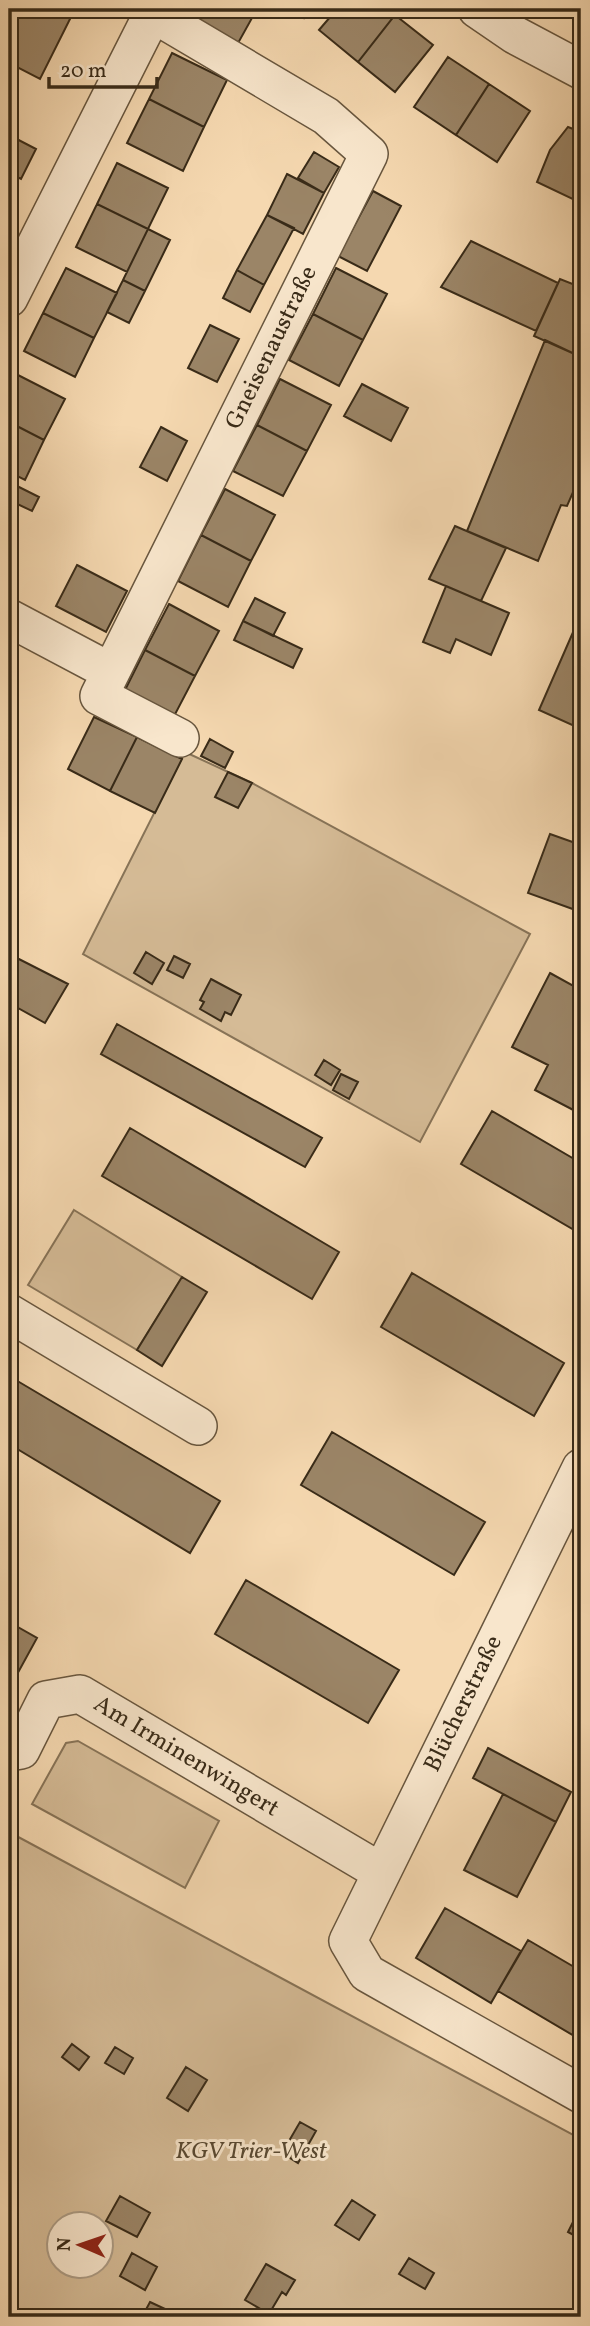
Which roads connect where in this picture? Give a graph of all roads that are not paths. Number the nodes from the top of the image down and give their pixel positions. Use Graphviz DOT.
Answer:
graph roads {
  1 [pos="477,9"];
  2 [pos="153,11"];
  3 [pos="581,70"];
  4 [pos="9,298"];
  5 [pos="9,618"];
  6 [pos="111,672"];
  7 [pos="180,738"];
  8 [pos="9,1313"];
  9 [pos="198,1426"];
  10 [pos="581,1468"];
  11 [pos="9,1752"];
  12 [pos="381,1872"];
  13 [pos="581,2094"];
  1 -- 3 [label="street"];
  2 -- 4 [label="street, Gneisenaustraße"];
  2 -- 6 [label="street, Gneisenaustraße"];
  5 -- 6 [label="street"];
  6 -- 7 [label="street"];
  8 -- 9 [label="street"];
  10 -- 12 [label="street, Blücherstraße"];
  11 -- 12 [label="street, Am Irminenwingert"];
  12 -- 13 [label="street, Blücherstraße"];
}
